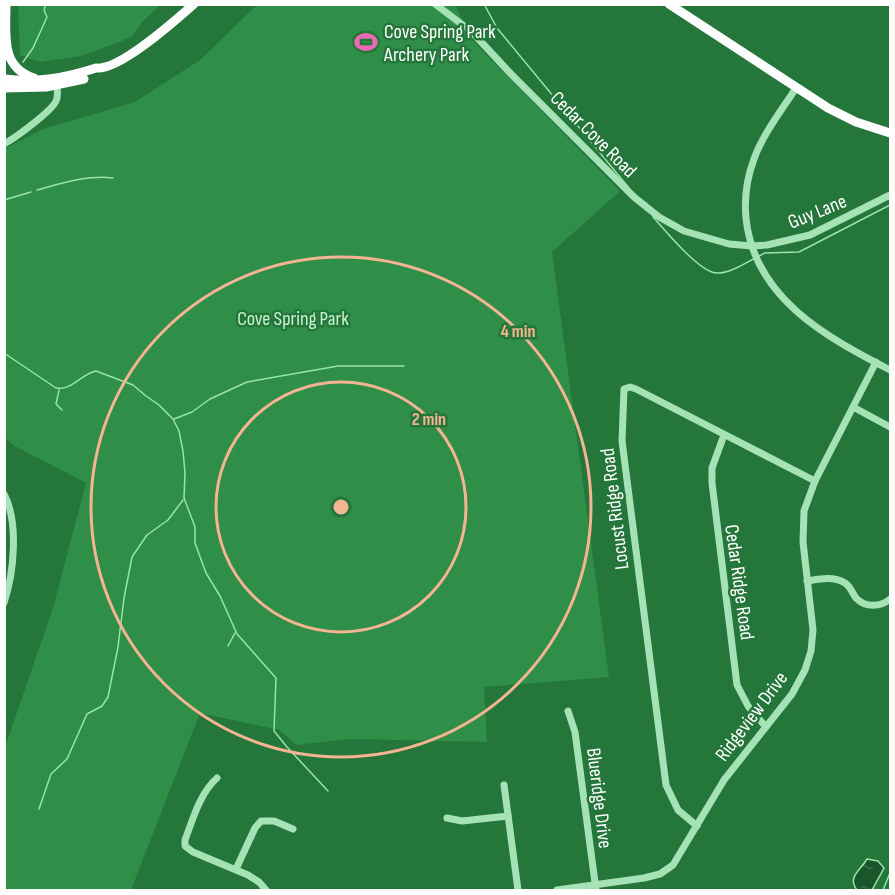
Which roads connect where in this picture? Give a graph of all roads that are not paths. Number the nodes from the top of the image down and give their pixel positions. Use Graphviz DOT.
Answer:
graph roads {
  1 [pos="6,4"];
  2 [pos="194,4"];
  3 [pos="435,4"];
  4 [pos="669,4"];
  5 [pos="5,45"];
  6 [pos="4,79"];
  7 [pos="42,80"];
  8 [pos="56,82"];
  9 [pos="4,88"];
  10 [pos="796,88"];
  11 [pos="891,133"];
  12 [pos="4,144"];
  13 [pos="891,195"];
  14 [pos="752,246"];
  15 [pos="876,362"];
  16 [pos="891,370"];
  17 [pos="853,407"];
  18 [pos="891,427"];
  19 [pos="724,435"];
  20 [pos="815,481"];
  21 [pos="5,495"];
  22 [pos="8,512"];
  23 [pos="807,581"];
  24 [pos="891,599"];
  25 [pos="4,603"];
  26 [pos="568,711"];
  27 [pos="766,727"];
  28 [pos="217,778"];
  29 [pos="504,785"];
  30 [pos="508,816"];
  31 [pos="447,818"];
  32 [pos="697,826"];
  33 [pos="293,829"];
  34 [pos="236,869"];
  35 [pos="595,888"];
  36 [pos="266,891"];
  37 [pos="518,891"];
  38 [pos="557,891"];
  1 -- 5 [label="highway"];
  2 -- 8 [label="highway"];
  3 -- 14 [label="street, Cedar Cove Road"];
  4 -- 10 [label="highway"];
  5 -- 7 [label="highway"];
  6 -- 7 [label="highway"];
  7 -- 8 [label="highway"];
  8 -- 9 [label="highway"];
  8 -- 12 [label="street"];
  10 -- 11 [label="highway"];
  10 -- 14 [label="street"];
  13 -- 14 [label="street, Guy Lane"];
  14 -- 15 [label="street"];
  15 -- 16 [label="street"];
  15 -- 17 [label="street, Ridgeview Drive"];
  17 -- 18 [label="street"];
  17 -- 20 [label="street, Ridgeview Drive"];
  19 -- 20 [label="street, Locust Ridge Road"];
  19 -- 27 [label="street, Cedar Ridge Road"];
  19 -- 32 [label="street, Locust Ridge Road"];
  20 -- 23 [label="street, Ridgeview Drive"];
  21 -- 22 [label="street"];
  22 -- 25 [label="street"];
  23 -- 24 [label="street"];
  23 -- 27 [label="street, Ridgeview Drive"];
  26 -- 35 [label="street, Blueridge Drive"];
  27 -- 32 [label="street, Ridgeview Drive"];
  28 -- 34 [label="street"];
  29 -- 30 [label="street"];
  30 -- 31 [label="street"];
  30 -- 37 [label="street"];
  32 -- 35 [label="street, Ridgeview Drive"];
  33 -- 34 [label="street"];
  34 -- 36 [label="street"];
  35 -- 38 [label="street, Ridgeview Drive"];
}
